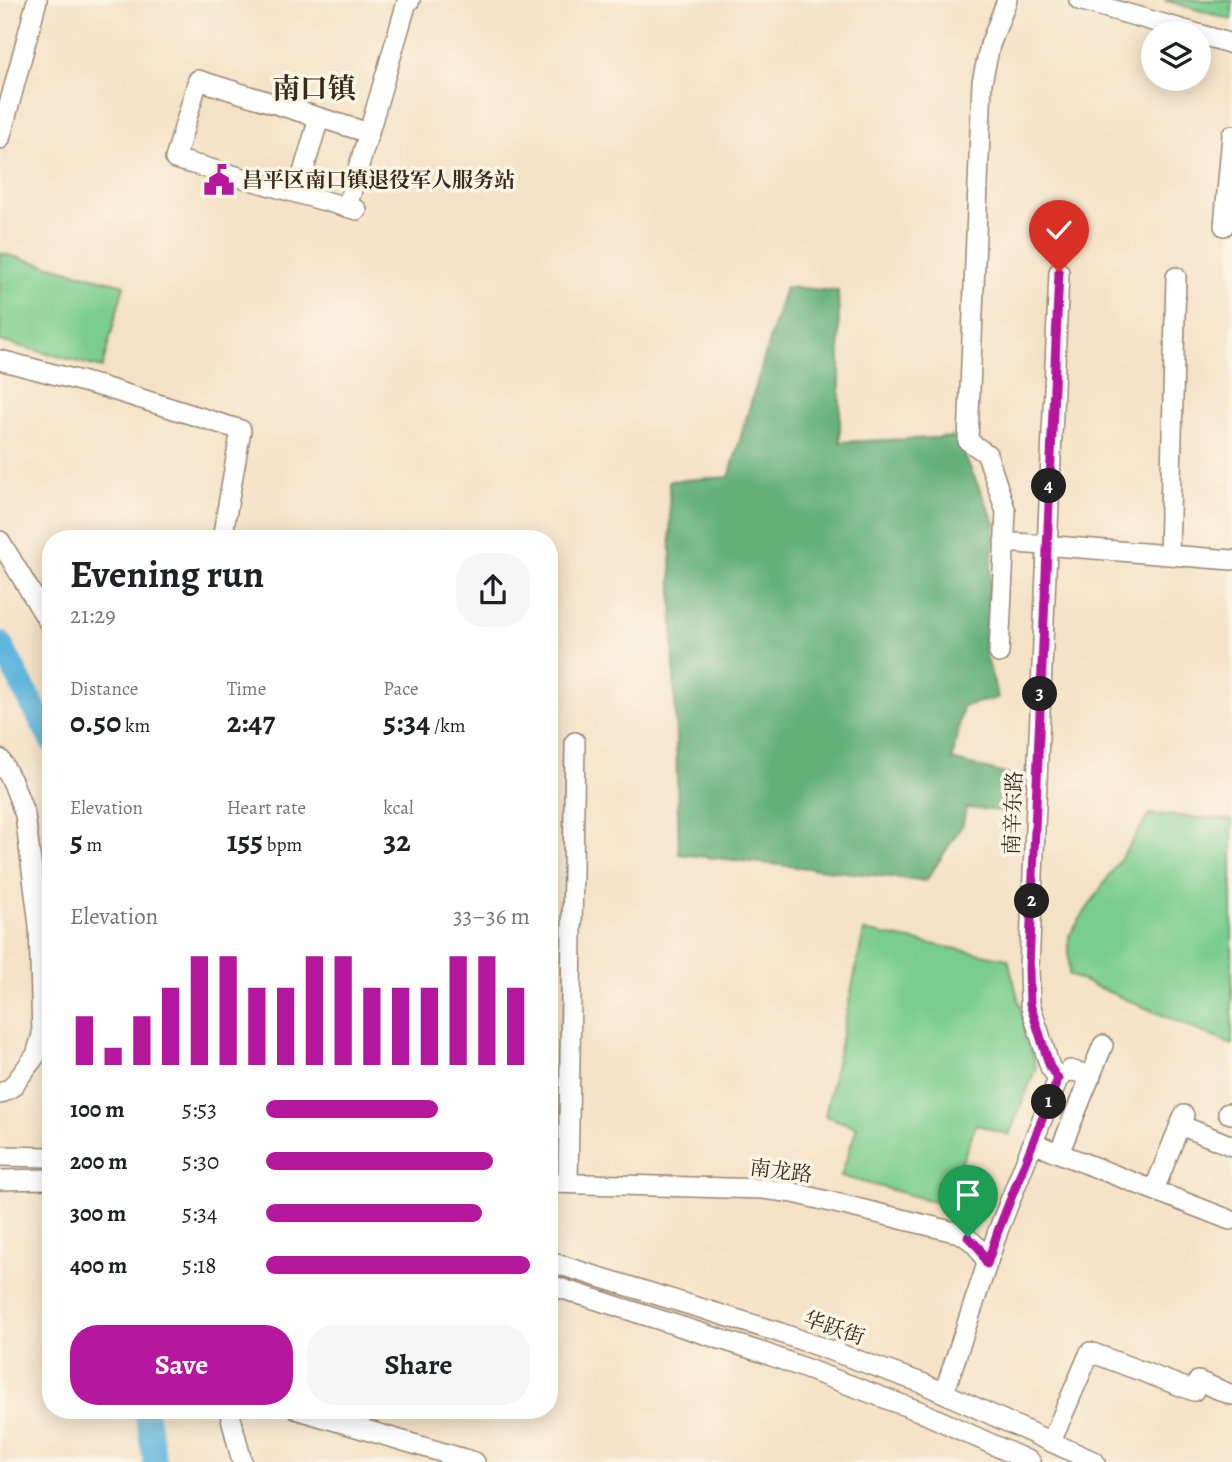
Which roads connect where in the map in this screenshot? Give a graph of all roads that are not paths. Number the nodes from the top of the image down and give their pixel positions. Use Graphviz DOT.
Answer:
graph roads {
  1 [pos="37,0"];
  2 [pos="1007,0"];
  3 [pos="1079,0"];
  4 [pos="408,1"];
  5 [pos="1152,21"];
  6 [pos="1211,38"];
  7 [pos="1232,44"];
  8 [pos="319,118"];
  9 [pos="369,133"];
  10 [pos="1232,135"];
  11 [pos="0,139"];
  12 [pos="297,193"];
  13 [pos="1224,226"];
  14 [pos="1059,272"];
  15 [pos="1176,277"];
  16 [pos="0,360"];
  17 [pos="224,530"];
  18 [pos="0,541"];
  19 [pos="1004,542"];
  20 [pos="1046,545"];
  21 [pos="1169,555"];
  22 [pos="1232,560"];
  23 [pos="42,611"];
  24 [pos="999,653"];
  25 [pos="575,742"];
  26 [pos="0,759"];
  27 [pos="1104,1045"];
  28 [pos="1091,1076"];
  29 [pos="1058,1079"];
  30 [pos="0,1094"];
  31 [pos="1033,1143"];
  32 [pos="1232,1146"];
  33 [pos="1059,1153"];
  34 [pos="0,1156"];
  35 [pos="42,1157"];
  36 [pos="42,1179"];
  37 [pos="0,1180"];
  38 [pos="559,1183"];
  39 [pos="1154,1190"];
  40 [pos="1230,1220"];
  41 [pos="558,1264"];
  42 [pos="987,1264"];
  43 [pos="558,1288"];
  44 [pos="944,1393"];
  45 [pos="1232,1395"];
  46 [pos="231,1419"];
  47 [pos="329,1419"];
  48 [pos="1051,1442"];
  49 [pos="242,1462"];
  50 [pos="475,1462"];
  51 [pos="1031,1462"];
  52 [pos="1094,1462"];
  1 -- 11 [label="street"];
  2 -- 19 [label="street"];
  3 -- 5 [label="street"];
  4 -- 9 [label="street"];
  6 -- 7 [label="street"];
  8 -- 9 [label="street"];
  8 -- 12 [label="street"];
  8 -- 12 [label="street"];
  9 -- 12 [label="street"];
  10 -- 13 [label="street"];
  14 -- 20 [label="street, 南辛东路"];
  15 -- 21 [label="street"];
  16 -- 17 [label="street"];
  18 -- 23 [label="street"];
  19 -- 20 [label="street"];
  19 -- 24 [label="street"];
  20 -- 21 [label="street"];
  20 -- 29 [label="street, 南辛东路"];
  21 -- 22 [label="street"];
  25 -- 38 [label="street"];
  26 -- 30 [label="street"];
  27 -- 28 [label="street"];
  28 -- 29 [label="street"];
  28 -- 33 [label="street"];
  29 -- 31 [label="street"];
  31 -- 33 [label="street"];
  31 -- 42 [label="street"];
  32 -- 39 [label="street"];
  33 -- 39 [label="street"];
  34 -- 35 [label="street"];
  36 -- 37 [label="street"];
  38 -- 42 [label="street, 南龙路"];
  39 -- 40 [label="street"];
  41 -- 44 [label="street, 华跃街"];
  42 -- 44 [label="street"];
  43 -- 51 [label="street"];
  44 -- 48 [label="street, 华跃街"];
  45 -- 48 [label="street"];
  46 -- 49 [label="street"];
  47 -- 50 [label="street"];
  48 -- 52 [label="street, 华跃街"];
}
